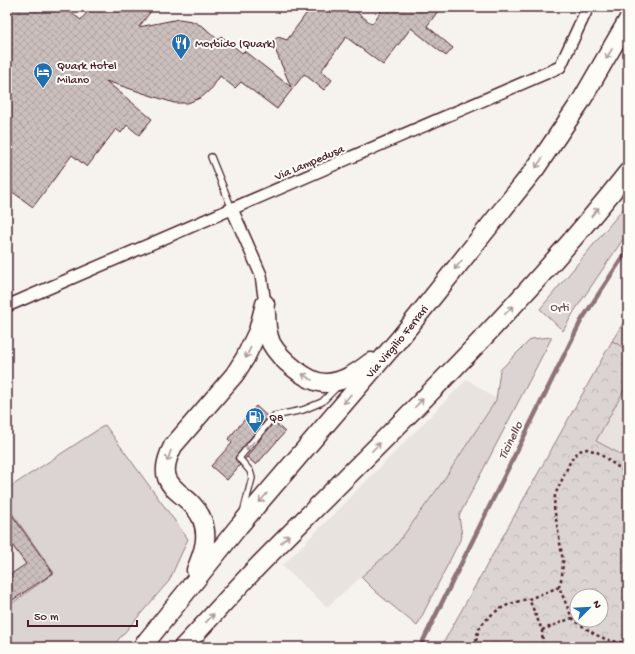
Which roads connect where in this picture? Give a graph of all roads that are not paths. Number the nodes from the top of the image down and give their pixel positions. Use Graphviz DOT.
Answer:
graph roads {
  1 [pos="588,7"];
  2 [pos="628,20"];
  3 [pos="211,157"];
  4 [pos="628,172"];
  5 [pos="232,209"];
  6 [pos="265,304"];
  7 [pos="7,306"];
  8 [pos="400,338"];
  9 [pos="347,378"];
  10 [pos="239,526"];
  11 [pos="190,585"];
  12 [pos="142,647"];
  13 [pos="184,647"];
  1 -- 5 [label="street, Via Lampedusa"];
  2 -- 8 [label="main road, Via Virgilio Ferrari, one-way"];
  3 -- 5 [label="lane"];
  13 -- 4 [label="main road, one-way"];
  5 -- 6 [label="street"];
  5 -- 7 [label="street, Via Lampedusa"];
  9 -- 6 [label="main road, one-way"];
  6 -- 11 [label="main road, one-way"];
  8 -- 9 [label="main road"];
  8 -- 10 [label="main road, Via Virgilio Ferrari, one-way"];
  9 -- 10 [label="lane, one-way"];
  10 -- 11 [label="main road, Via Virgilio Ferrari"];
  11 -- 12 [label="main road, Via Virgilio Ferrari"];
}
